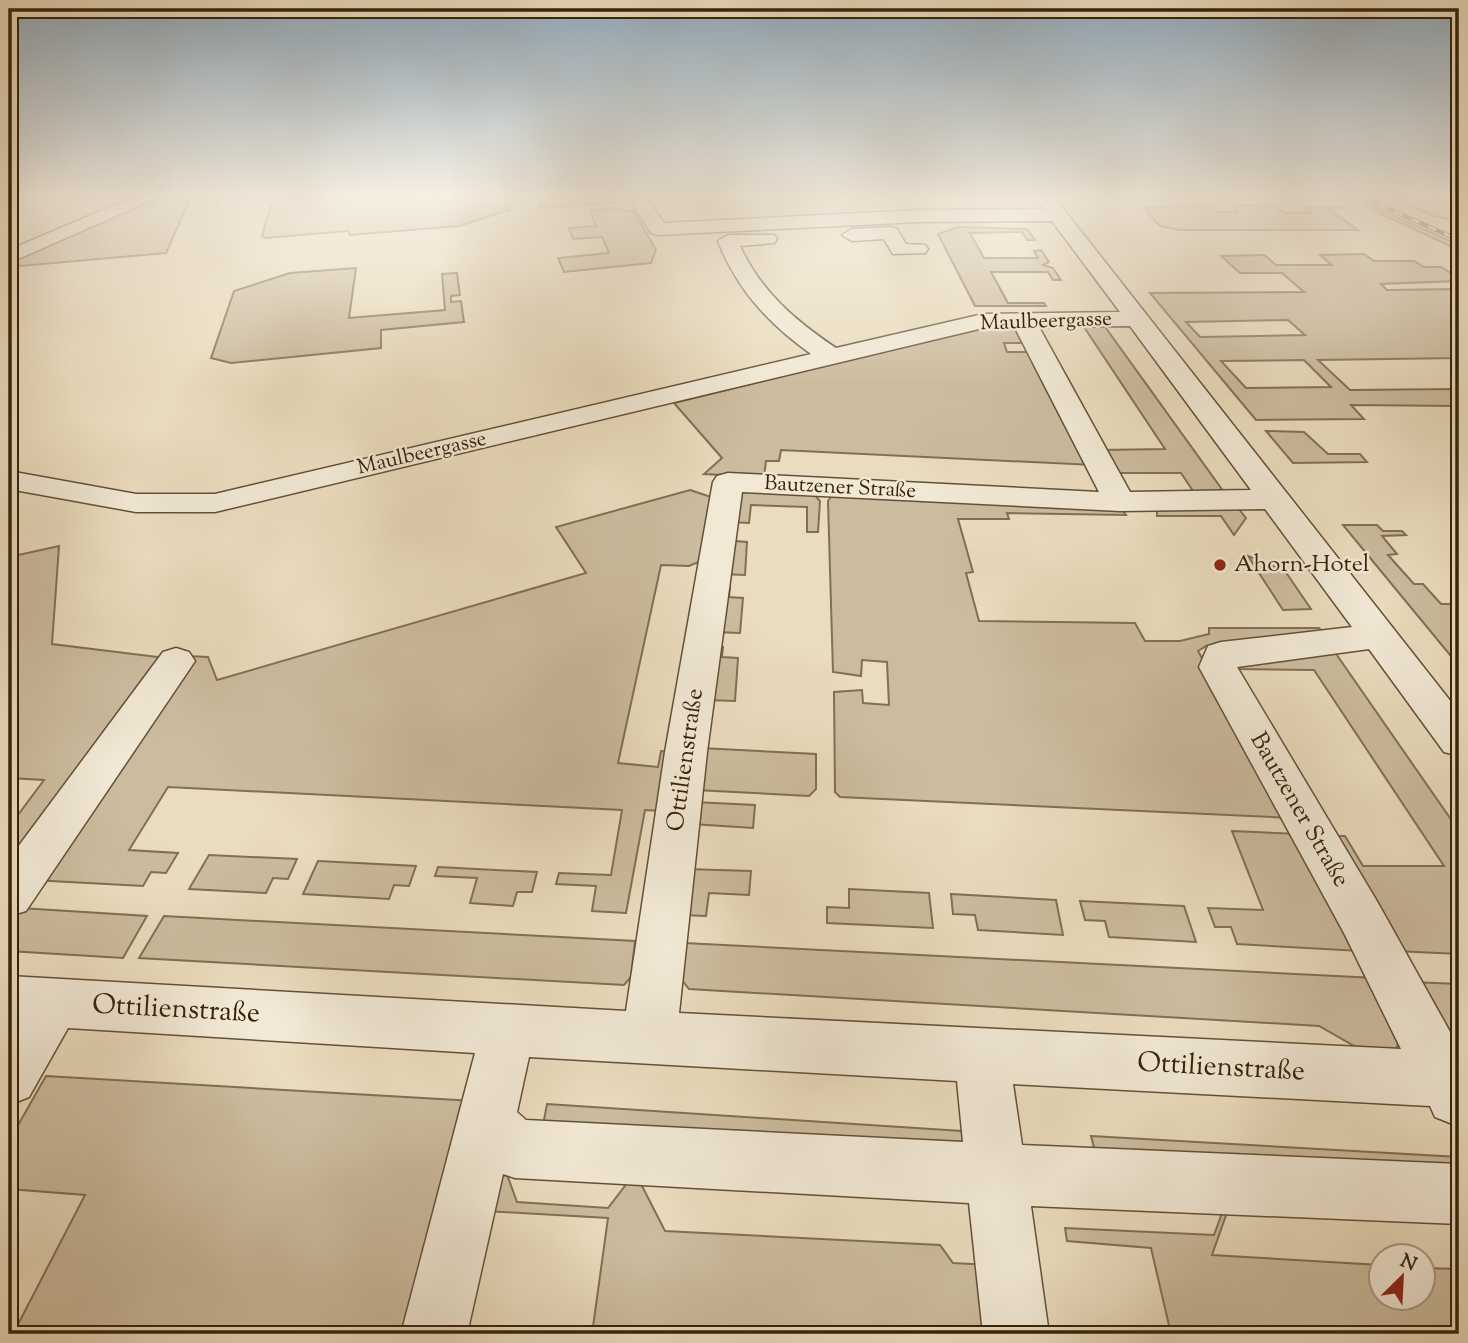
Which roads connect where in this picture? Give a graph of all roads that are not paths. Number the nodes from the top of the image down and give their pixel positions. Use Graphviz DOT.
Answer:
graph roads {
  1 [pos="735,260"];
  2 [pos="1091,260"];
  3 [pos="1136,319"];
  4 [pos="1023,320"];
  5 [pos="833,358"];
  6 [pos="9,480"];
  7 [pos="729,482"];
  8 [pos="1274,499"];
  9 [pos="1120,502"];
  10 [pos="1379,636"];
  11 [pos="176,661"];
  12 [pos="1459,741"];
  13 [pos="9,896"];
  14 [pos="32,1001"];
  15 [pos="508,1030"];
  16 [pos="649,1038"];
  17 [pos="982,1056"];
  18 [pos="9,1077"];
  19 [pos="1455,1088"];
  20 [pos="486,1124"];
  21 [pos="995,1174"];
  22 [pos="1459,1194"];
  23 [pos="434,1334"];
  24 [pos="1016,1334"];
  1 -- 5 [label="street"];
  2 -- 3 [label="street"];
  3 -- 4 [label="street, Maulbeergasse"];
  3 -- 8 [label="street"];
  4 -- 5 [label="street, Maulbeergasse"];
  4 -- 9 [label="street"];
  5 -- 6 [label="street, Maulbeergasse"];
  7 -- 9 [label="street, Bautzener Straße"];
  7 -- 16 [label="street, Ottilienstraße"];
  8 -- 9 [label="street, Bautzener Straße"];
  8 -- 10 [label="street"];
  10 -- 12 [label="street"];
  10 -- 19 [label="street, Bautzener Straße"];
  11 -- 13 [label="street"];
  14 -- 15 [label="street, Ottilienstraße"];
  14 -- 18 [label="street, Ottilienstraße"];
  15 -- 16 [label="street, Ottilienstraße"];
  15 -- 20 [label="street"];
  16 -- 17 [label="street, Ottilienstraße"];
  17 -- 19 [label="street, Ottilienstraße"];
  17 -- 21 [label="street"];
  20 -- 21 [label="street"];
  20 -- 23 [label="street"];
  21 -- 22 [label="street"];
  21 -- 24 [label="street"];
}
